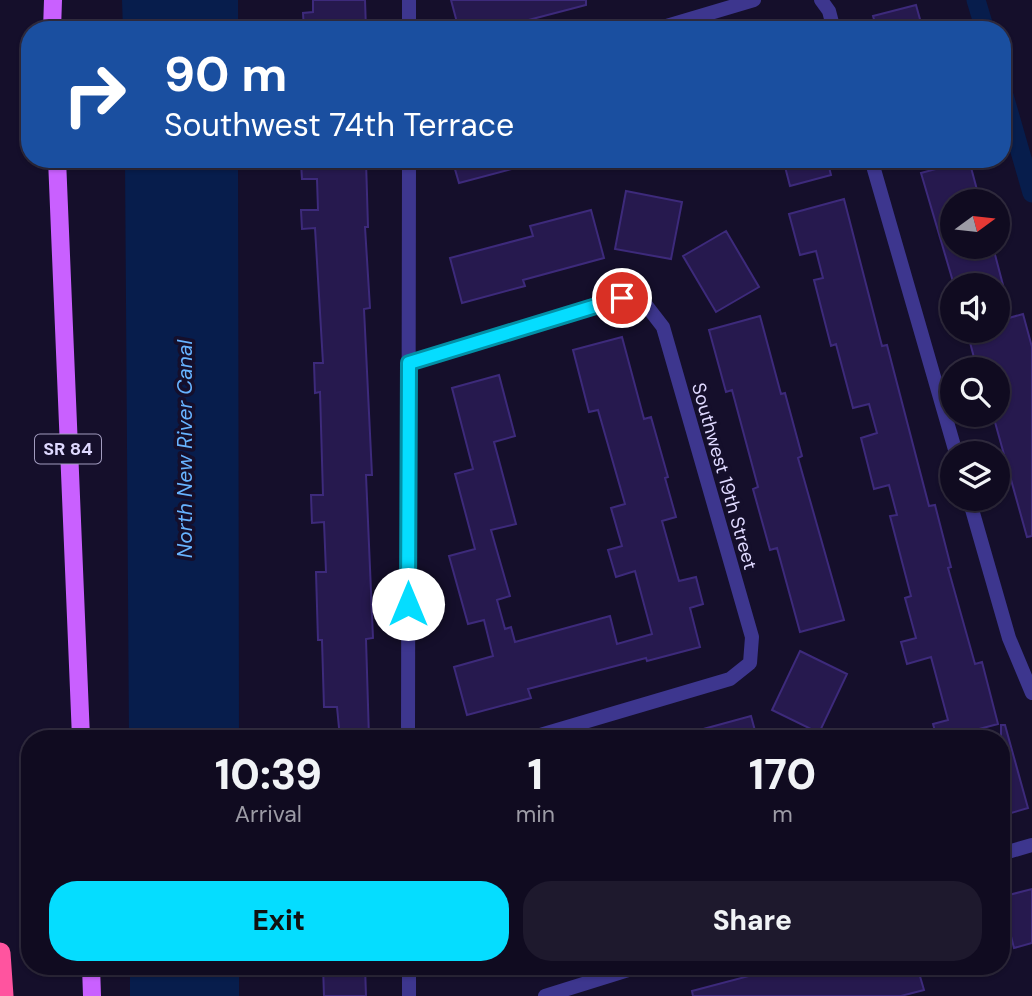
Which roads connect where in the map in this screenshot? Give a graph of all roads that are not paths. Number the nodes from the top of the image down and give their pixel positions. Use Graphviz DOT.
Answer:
graph roads {
  1 [pos="53,0"];
  2 [pos="409,0"];
  3 [pos="754,0"];
  4 [pos="821,0"];
  5 [pos="52,21"];
  6 [pos="409,21"];
  7 [pos="683,21"];
  8 [pos="832,21"];
  9 [pos="57,168"];
  10 [pos="409,168"];
  11 [pos="875,168"];
  12 [pos="409,363"];
  13 [pos="953,441"];
  14 [pos="972,511"];
  15 [pos="1032,693"];
  16 [pos="81,730"];
  17 [pos="408,730"];
  18 [pos="557,730"];
  19 [pos="1032,845"];
  20 [pos="1010,851"];
  21 [pos="0,953"];
  22 [pos="91,975"];
  23 [pos="409,975"];
  24 [pos="612,975"];
  25 [pos="3,996"];
  26 [pos="92,996"];
  27 [pos="409,996"];
  28 [pos="545,996"];
  1 -- 5 [label="main road"];
  2 -- 6 [label="street"];
  3 -- 7 [label="street"];
  4 -- 8 [label="street"];
  9 -- 16 [label="main road, SR 84"];
  10 -- 12 [label="street"];
  11 -- 13 [label="street"];
  12 -- 17 [label="street"];
  12 -- 18 [label="street, Southwest 19th Street"];
  14 -- 15 [label="street"];
  19 -- 20 [label="street"];
  21 -- 25 [label="highway"];
  22 -- 26 [label="main road"];
  23 -- 27 [label="street"];
  24 -- 28 [label="street"];
}
